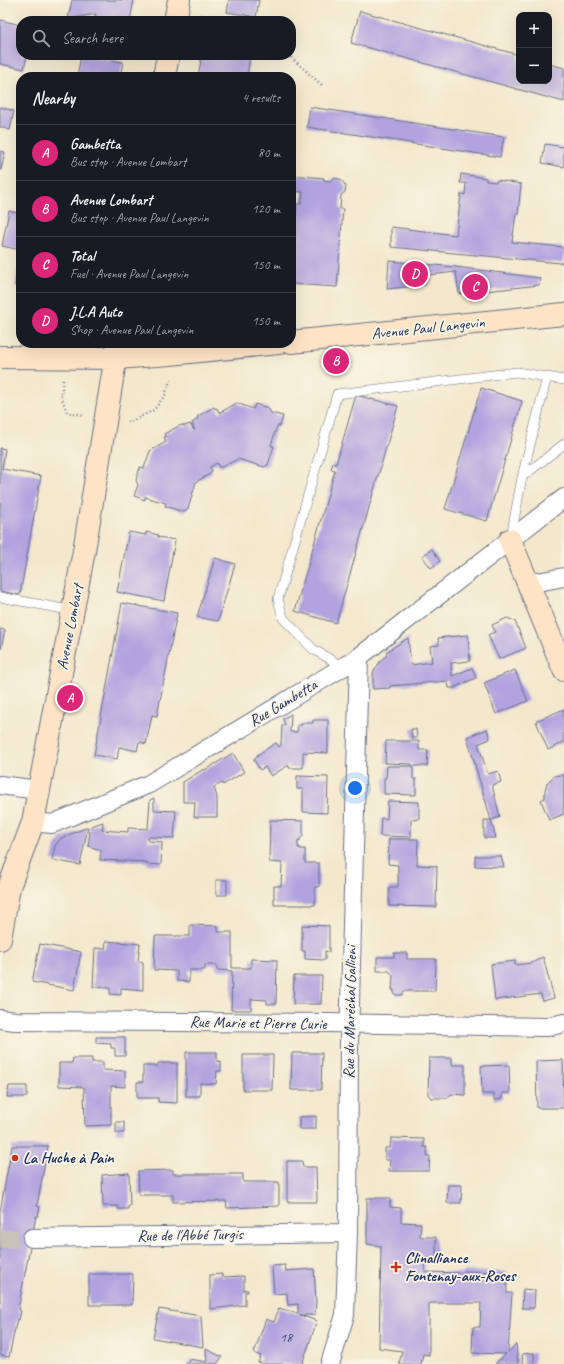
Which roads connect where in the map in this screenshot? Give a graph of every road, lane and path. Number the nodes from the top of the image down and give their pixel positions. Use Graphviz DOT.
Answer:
graph roads {
  1 [pos="179,0"];
  2 [pos="176,16"];
  3 [pos="167,60"];
  4 [pos="294,60"];
  5 [pos="165,72"];
  6 [pos="323,86"];
  7 [pos="564,314"];
  8 [pos="296,341"];
  9 [pos="229,348"];
  10 [pos="117,350"];
  11 [pos="170,354"];
  12 [pos="0,357"];
  13 [pos="66,358"];
  14 [pos="547,377"];
  15 [pos="564,380"];
  16 [pos="105,420"];
  17 [pos="564,444"];
  18 [pos="522,477"];
  19 [pos="564,498"];
  20 [pos="510,540"];
  21 [pos="564,576"];
  22 [pos="527,584"];
  23 [pos="0,597"];
  24 [pos="74,611"];
  25 [pos="359,657"];
  26 [pos="343,667"];
  27 [pos="564,670"];
  28 [pos="0,785"];
  29 [pos="39,790"];
  30 [pos="33,822"];
  31 [pos="5,886"];
  32 [pos="0,939"];
  33 [pos="0,1019"];
  34 [pos="564,1023"];
  35 [pos="350,1024"];
  36 [pos="348,1233"];
  37 [pos="32,1238"];
  38 [pos="330,1364"];
  1 -- 2 [label="main road"];
  3 -- 5 [label="main road"];
  4 -- 6 [label="path"];
  7 -- 8 [label="main road, Avenue Paul Langevin"];
  9 -- 11 [label="main road"];
  10 -- 11 [label="main road"];
  10 -- 13 [label="main road"];
  10 -- 16 [label="main road, Avenue Lombart"];
  11 -- 16 [label="path"];
  12 -- 13 [label="main road"];
  13 -- 16 [label="path"];
  14 -- 15 [label="lane"];
  14 -- 18 [label="lane"];
  14 -- 26 [label="lane"];
  16 -- 24 [label="main road, Avenue Lombart"];
  17 -- 18 [label="lane"];
  18 -- 20 [label="lane"];
  19 -- 20 [label="street, Rue Gambetta"];
  20 -- 22 [label="main road"];
  20 -- 25 [label="street, Rue Gambetta"];
  21 -- 22 [label="street"];
  22 -- 27 [label="main road"];
  23 -- 24 [label="lane"];
  24 -- 29 [label="main road, Avenue Lombart"];
  25 -- 26 [label="street, Rue Gambetta"];
  25 -- 35 [label="street, Rue du Maréchal Gallieni"];
  26 -- 30 [label="street, Rue Gambetta"];
  28 -- 29 [label="street"];
  29 -- 30 [label="main road, Avenue Lombart"];
  30 -- 31 [label="main road, Avenue Lombart"];
  31 -- 32 [label="main road, Avenue Lombart"];
  33 -- 35 [label="street, Rue Marie et Pierre Curie"];
  34 -- 35 [label="street, Rue Marie et Pierre Curie"];
  35 -- 36 [label="street, Rue du Maréchal Gallieni"];
  36 -- 37 [label="street, Rue de l'Abbé Turgis"];
  36 -- 38 [label="street, Rue du Maréchal Gallieni"];
}
